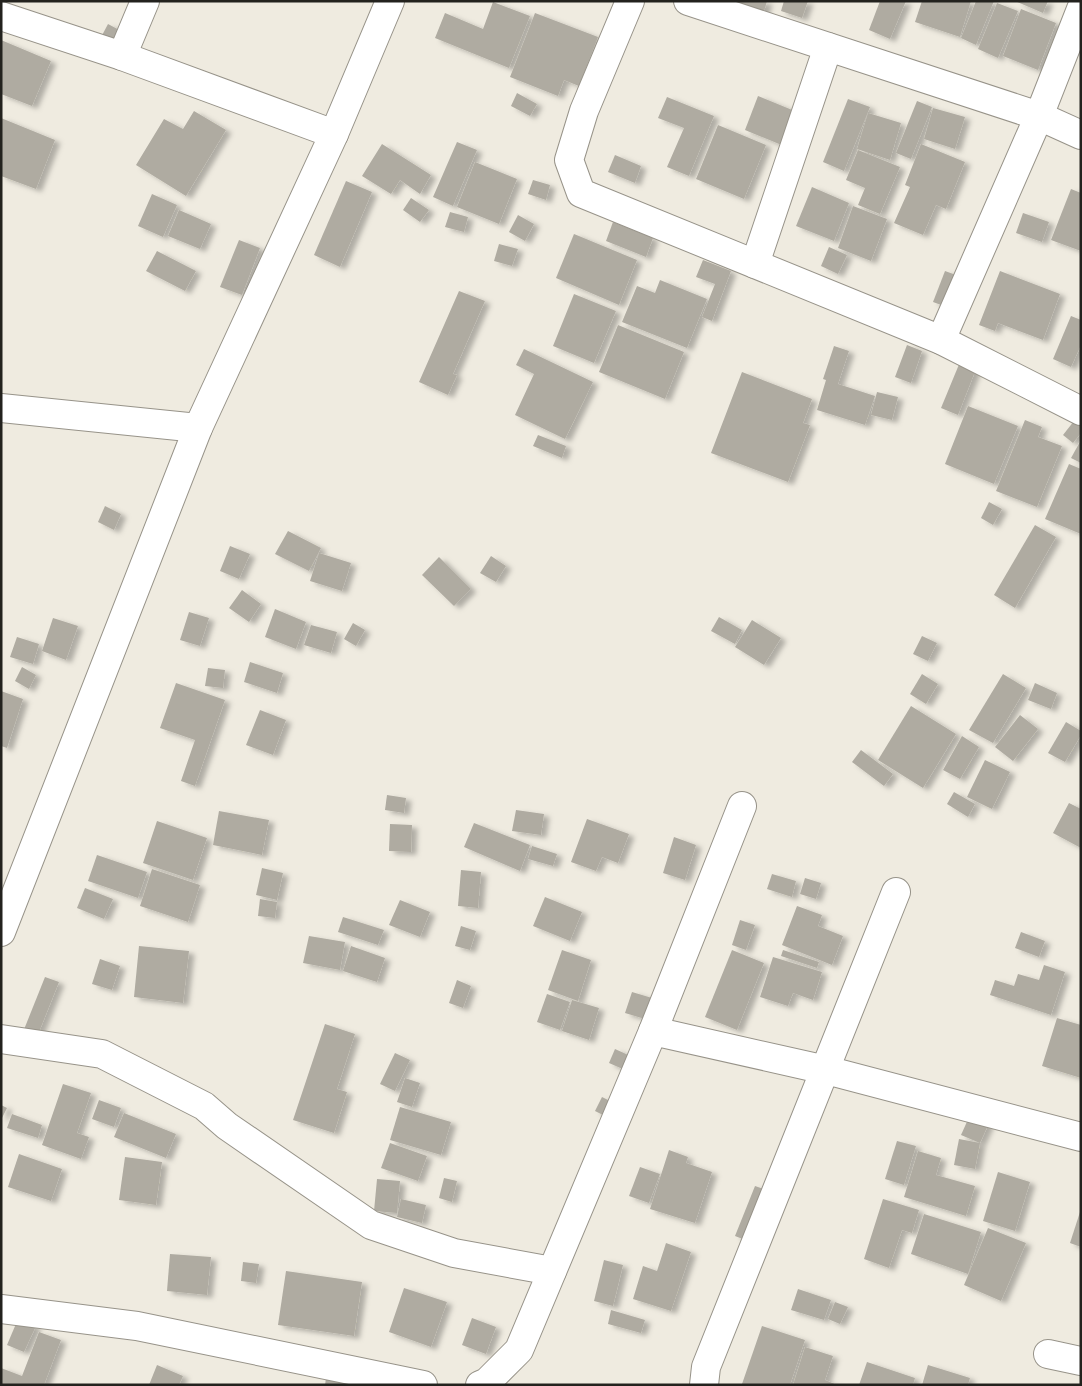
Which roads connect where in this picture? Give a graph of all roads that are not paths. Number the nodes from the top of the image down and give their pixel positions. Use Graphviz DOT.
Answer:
graph roads {
  1 [pos="145,1"];
  2 [pos="390,1"];
  3 [pos="630,1"];
  4 [pos="688,1"];
  5 [pos="1081,10"];
  6 [pos="1,16"];
  7 [pos="828,47"];
  8 [pos="122,56"];
  9 [pos="1039,116"];
  10 [pos="334,134"];
  11 [pos="1081,135"];
  12 [pos="754,264"];
  13 [pos="941,340"];
  14 [pos="1,408"];
  15 [pos="1081,411"];
  16 [pos="198,428"];
  17 [pos="742,806"];
  18 [pos="896,892"];
  19 [pos="1,932"];
  20 [pos="653,1031"];
  21 [pos="1,1039"];
  22 [pos="826,1070"];
  23 [pos="1081,1137"];
  24 [pos="552,1271"];
  25 [pos="1,1309"];
  26 [pos="1048,1354"];
  27 [pos="1081,1360"];
  28 [pos="424,1385"];
  29 [pos="480,1385"];
  30 [pos="704,1385"];
  1 -- 8 [label="street"];
  2 -- 10 [label="street"];
  3 -- 12 [label="street"];
  4 -- 7 [label="street"];
  5 -- 9 [label="street"];
  6 -- 8 [label="street"];
  7 -- 9 [label="street"];
  7 -- 12 [label="street"];
  8 -- 10 [label="street"];
  9 -- 11 [label="street"];
  9 -- 13 [label="street"];
  10 -- 16 [label="street"];
  12 -- 13 [label="street"];
  13 -- 15 [label="street"];
  14 -- 16 [label="street"];
  16 -- 19 [label="street"];
  17 -- 20 [label="street"];
  18 -- 22 [label="street"];
  20 -- 22 [label="street"];
  20 -- 24 [label="street"];
  21 -- 24 [label="street"];
  22 -- 23 [label="street"];
  22 -- 30 [label="street"];
  24 -- 29 [label="street"];
  25 -- 28 [label="street"];
  26 -- 27 [label="street"];
}
